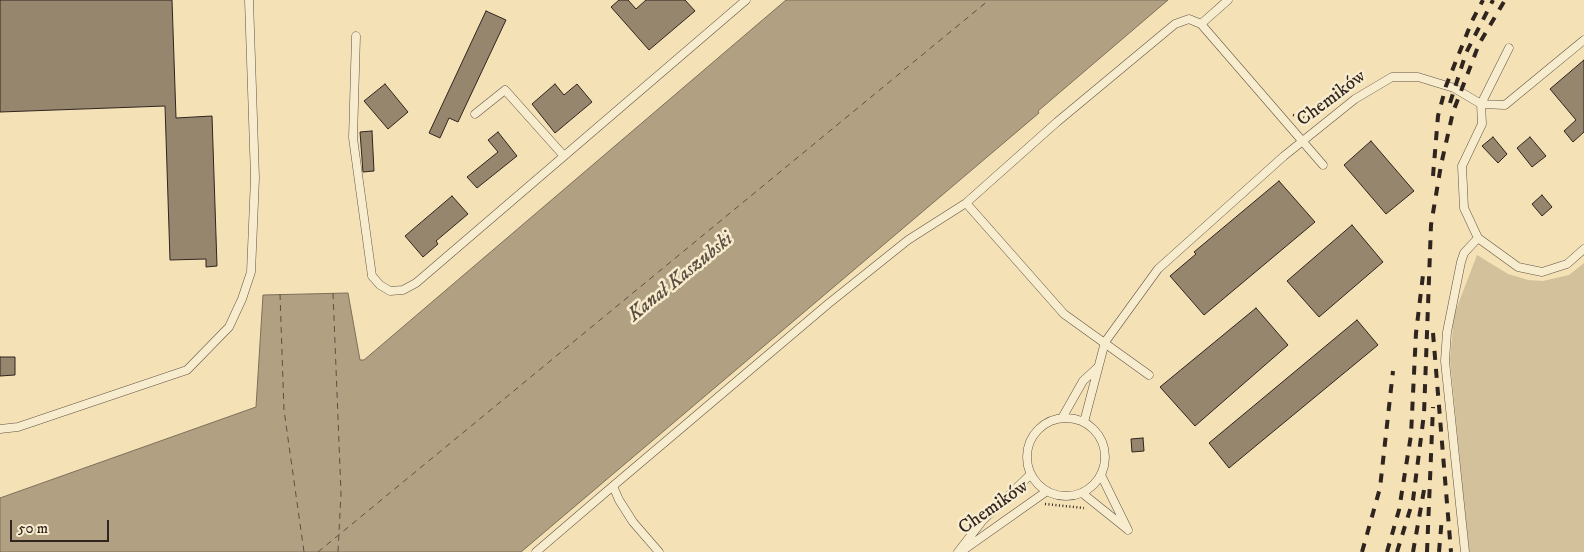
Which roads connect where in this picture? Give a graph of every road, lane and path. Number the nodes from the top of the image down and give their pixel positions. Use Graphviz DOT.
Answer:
graph roads {
  1 [pos="249,0"];
  2 [pos="746,0"];
  3 [pos="1228,0"];
  4 [pos="1201,24"];
  5 [pos="356,36"];
  6 [pos="1584,40"];
  7 [pos="1509,48"];
  8 [pos="1481,104"];
  9 [pos="474,114"];
  10 [pos="1318,115"];
  11 [pos="1284,120"];
  12 [pos="1303,141"];
  13 [pos="564,156"];
  14 [pos="1323,165"];
  15 [pos="966,203"];
  16 [pos="1478,238"];
  17 [pos="1584,249"];
  18 [pos="1105,342"];
  19 [pos="1096,368"];
  20 [pos="1149,376"];
  21 [pos="1062,418"];
  22 [pos="1084,422"];
  23 [pos="0,429"];
  24 [pos="1031,474"];
  25 [pos="1101,475"];
  26 [pos="614,486"];
  27 [pos="1047,491"];
  28 [pos="1082,493"];
  29 [pos="1040,505"];
  30 [pos="1086,509"];
  31 [pos="536,552"];
  32 [pos="658,552"];
  33 [pos="959,552"];
  34 [pos="1465,552"];
  1 -- 23 [label="lane"];
  2 -- 13 [label="lane"];
  3 -- 4 [label="lane"];
  4 -- 11 [label="lane"];
  4 -- 15 [label="lane"];
  5 -- 13 [label="lane"];
  6 -- 8 [label="lane"];
  7 -- 8 [label="lane"];
  8 -- 12 [label="lane, Chemików"];
  8 -- 16 [label="lane"];
  9 -- 13 [label="lane"];
  10 -- 11 [label="path"];
  11 -- 12 [label="lane"];
  12 -- 14 [label="lane"];
  12 -- 18 [label="lane, Chemików"];
  15 -- 18 [label="lane"];
  15 -- 26 [label="lane"];
  16 -- 17 [label="lane"];
  16 -- 34 [label="lane"];
  18 -- 19 [label="lane, Chemików"];
  18 -- 20 [label="lane"];
  19 -- 21 [label="lane, Chemików"];
  19 -- 22 [label="lane"];
  21 -- 22 [label="lane"];
  21 -- 24 [label="lane"];
  22 -- 25 [label="lane"];
  24 -- 27 [label="lane"];
  24 -- 33 [label="lane"];
  25 -- 28 [label="lane"];
  25 -- 28 [label="lane"];
  26 -- 31 [label="lane"];
  26 -- 32 [label="lane"];
  27 -- 28 [label="lane"];
  27 -- 33 [label="lane, Chemików"];
  29 -- 30 [label="path"];
}
